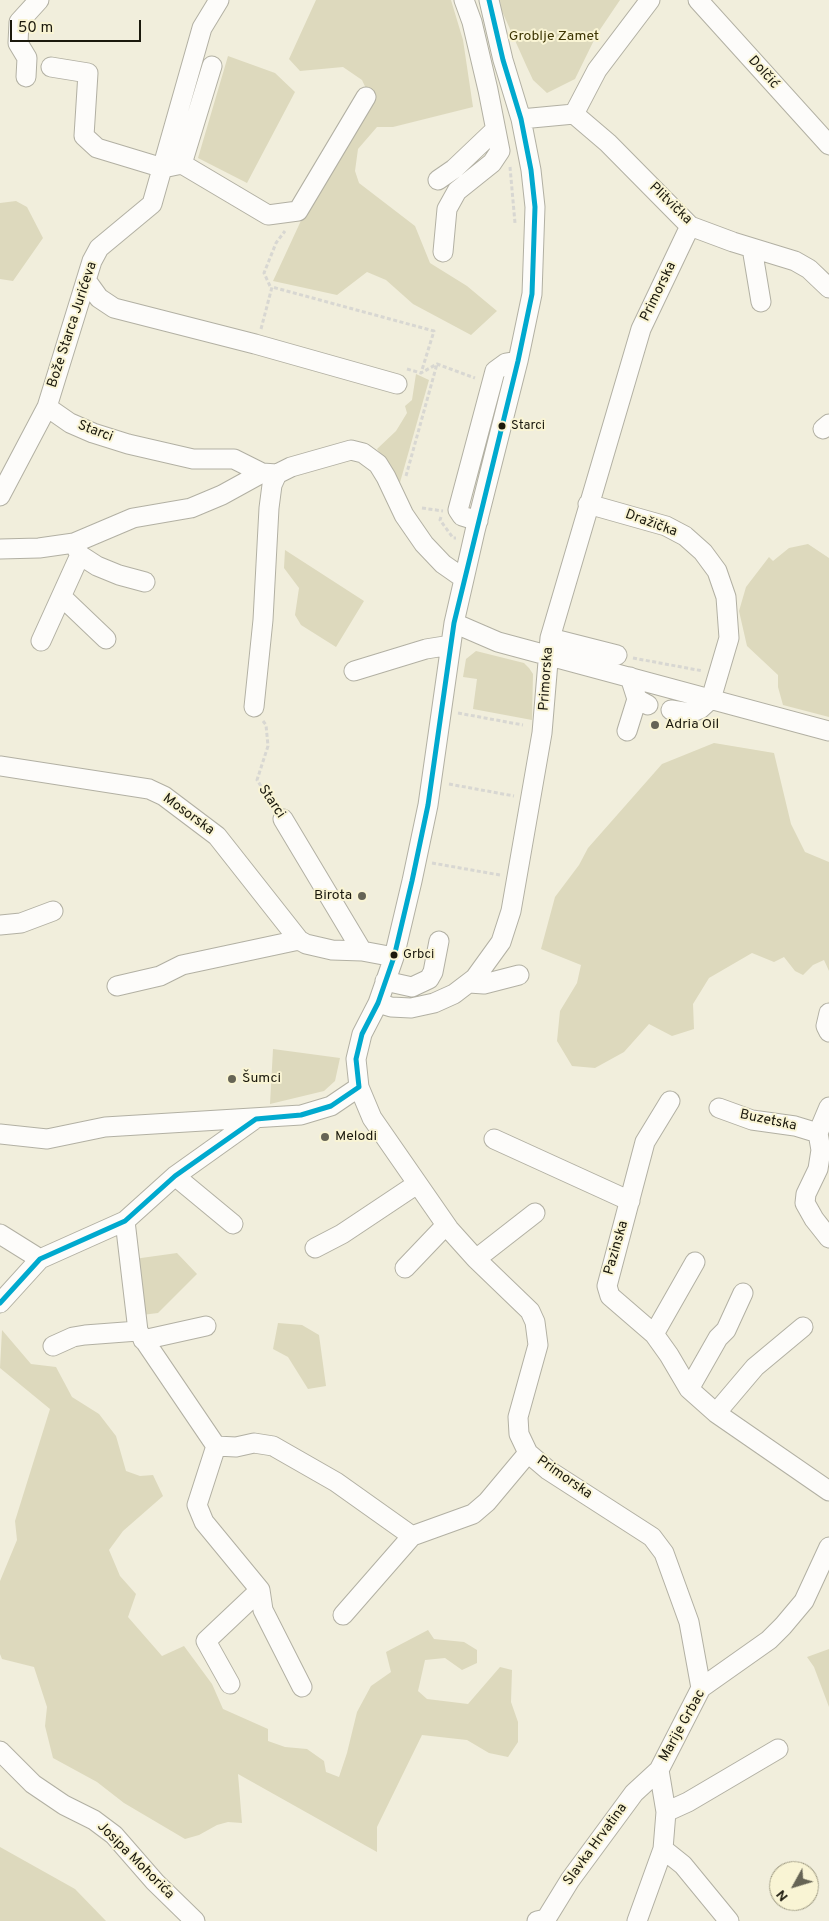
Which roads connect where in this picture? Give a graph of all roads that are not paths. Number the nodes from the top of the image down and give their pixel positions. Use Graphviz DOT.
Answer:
graph roads {
  1 [pos="39,0"];
  2 [pos="219,0"];
  3 [pos="464,0"];
  4 [pos="489,0"];
  5 [pos="650,0"];
  6 [pos="698,0"];
  7 [pos="212,66"];
  8 [pos="51,67"];
  9 [pos="26,78"];
  10 [pos="366,97"];
  11 [pos="574,114"];
  12 [pos="522,119"];
  13 [pos="495,130"];
  14 [pos="829,145"];
  15 [pos="182,164"];
  16 [pos="163,168"];
  17 [pos="438,180"];
  18 [pos="690,226"];
  19 [pos="752,248"];
  20 [pos="443,252"];
  21 [pos="86,280"];
  22 [pos="829,288"];
  23 [pos="761,302"];
  24 [pos="400,376"];
  25 [pos="47,407"];
  26 [pos="269,474"];
  27 [pos="0,496"];
  28 [pos="588,504"];
  29 [pos="0,549"];
  30 [pos="77,549"];
  31 [pos="463,578"];
  32 [pos="145,582"];
  33 [pos="62,597"];
  34 [pos="454,623"];
  35 [pos="106,639"];
  36 [pos="41,641"];
  37 [pos="451,645"];
  38 [pos="548,647"];
  39 [pos="617,655"];
  40 [pos="354,671"];
  41 [pos="630,678"];
  42 [pos="711,700"];
  43 [pos="254,707"];
  44 [pos="671,710"];
  45 [pos="627,730"];
  46 [pos="829,731"];
  47 [pos="0,766"];
  48 [pos="283,819"];
  49 [pos="53,911"];
  50 [pos="0,925"];
  51 [pos="299,940"];
  52 [pos="438,941"];
  53 [pos="362,951"];
  54 [pos="394,957"];
  55 [pos="519,975"];
  56 [pos="385,981"];
  57 [pos="469,982"];
  58 [pos="117,986"];
  59 [pos="378,1002"];
  60 [pos="829,1014"];
  61 [pos="829,1032"];
  62 [pos="359,1087"];
  63 [pos="670,1101"];
  64 [pos="829,1107"];
  65 [pos="719,1108"];
  66 [pos="256,1119"];
  67 [pos="818,1133"];
  68 [pos="0,1134"];
  69 [pos="494,1139"];
  70 [pos="175,1176"];
  71 [pos="417,1184"];
  72 [pos="630,1201"];
  73 [pos="535,1213"];
  74 [pos="125,1221"];
  75 [pos="233,1224"];
  76 [pos="446,1225"];
  77 [pos="0,1234"];
  78 [pos="829,1238"];
  79 [pos="315,1248"];
  80 [pos="40,1259"];
  81 [pos="476,1259"];
  82 [pos="695,1262"];
  83 [pos="405,1268"];
  84 [pos="743,1293"];
  85 [pos="0,1303"];
  86 [pos="206,1326"];
  87 [pos="802,1327"];
  88 [pos="654,1334"];
  89 [pos="141,1336"];
  90 [pos="53,1346"];
  91 [pos="689,1389"];
  92 [pos="716,1412"];
  93 [pos="216,1446"];
  94 [pos="528,1453"];
  95 [pos="829,1491"];
  96 [pos="412,1536"];
  97 [pos="829,1547"];
  98 [pos="260,1590"];
  99 [pos="343,1615"];
  100 [pos="230,1684"];
  101 [pos="302,1687"];
  102 [pos="701,1688"];
  103 [pos="778,1749"];
  104 [pos="0,1751"];
  105 [pos="659,1770"];
  106 [pos="666,1812"];
  107 [pos="663,1849"];
  108 [pos="644,1903"];
  109 [pos="545,1920"];
  110 [pos="196,1921"];
  111 [pos="637,1921"];
  112 [pos="652,1921"];
  113 [pos="729,1921"];
  1 -- 9 [label="street"];
  2 -- 16 [label="street, Bože Starca Jurićeva"];
  3 -- 13 [label="street"];
  4 -- 12 [label="street, Primorska"];
  5 -- 11 [label="street"];
  6 -- 14 [label="street, Dolčić"];
  7 -- 15 [label="street"];
  8 -- 16 [label="street"];
  10 -- 15 [label="street"];
  11 -- 12 [label="street"];
  11 -- 18 [label="street, Plitvička"];
  12 -- 31 [label="street, Primorska"];
  13 -- 17 [label="street"];
  13 -- 20 [label="street"];
  15 -- 16 [label="street"];
  16 -- 21 [label="street, Bože Starca Jurićeva"];
  18 -- 19 [label="street, Plitvička"];
  18 -- 28 [label="street, Primorska"];
  19 -- 22 [label="street, Plitvička"];
  19 -- 23 [label="street"];
  21 -- 24 [label="street"];
  21 -- 25 [label="street, Bože Starca Jurićeva"];
  25 -- 26 [label="street, Starci"];
  25 -- 27 [label="street, Bože Starca Jurićeva"];
  26 -- 30 [label="street"];
  26 -- 31 [label="street"];
  26 -- 43 [label="street"];
  28 -- 38 [label="street, Primorska"];
  28 -- 42 [label="street, Dražička"];
  29 -- 30 [label="street"];
  30 -- 32 [label="street"];
  30 -- 33 [label="street"];
  31 -- 34 [label="street, Primorska"];
  33 -- 35 [label="street"];
  33 -- 36 [label="street"];
  34 -- 37 [label="street, Primorska"];
  34 -- 38 [label="street"];
  37 -- 40 [label="street"];
  37 -- 54 [label="street, Primorska"];
  38 -- 39 [label="street"];
  38 -- 41 [label="street"];
  38 -- 57 [label="street, Primorska"];
  41 -- 42 [label="street"];
  41 -- 45 [label="street"];
  42 -- 44 [label="street"];
  42 -- 46 [label="street"];
  47 -- 51 [label="street, Mosorska"];
  48 -- 53 [label="street, Starci"];
  49 -- 50 [label="street"];
  51 -- 53 [label="street"];
  51 -- 58 [label="street"];
  52 -- 56 [label="street"];
  53 -- 54 [label="street"];
  54 -- 56 [label="street, Primorska"];
  55 -- 57 [label="street"];
  56 -- 59 [label="street, Primorska"];
  57 -- 59 [label="street, Primorska"];
  59 -- 62 [label="street, Primorska"];
  60 -- 61 [label="street"];
  62 -- 66 [label="street"];
  62 -- 71 [label="street, Primorska"];
  63 -- 72 [label="street, Pazinska"];
  64 -- 67 [label="street"];
  65 -- 67 [label="street, Buzetska"];
  66 -- 68 [label="street"];
  66 -- 70 [label="street"];
  67 -- 78 [label="street"];
  69 -- 72 [label="street"];
  70 -- 74 [label="street"];
  70 -- 75 [label="street"];
  71 -- 76 [label="street, Primorska"];
  71 -- 79 [label="street"];
  72 -- 88 [label="street, Pazinska"];
  73 -- 81 [label="street"];
  74 -- 80 [label="street"];
  74 -- 89 [label="street"];
  76 -- 81 [label="street, Primorska"];
  76 -- 83 [label="street"];
  77 -- 80 [label="street"];
  80 -- 85 [label="street"];
  81 -- 94 [label="street, Primorska"];
  82 -- 88 [label="street"];
  84 -- 91 [label="street"];
  86 -- 89 [label="street"];
  87 -- 92 [label="street"];
  88 -- 91 [label="street, Pazinska"];
  89 -- 90 [label="street"];
  89 -- 93 [label="street"];
  91 -- 92 [label="street, Pazinska"];
  92 -- 95 [label="street, Pazinska"];
  93 -- 96 [label="street"];
  93 -- 98 [label="street"];
  94 -- 96 [label="street"];
  94 -- 102 [label="street, Primorska"];
  96 -- 99 [label="street"];
  97 -- 102 [label="street, Marije Grbac"];
  98 -- 100 [label="street"];
  98 -- 101 [label="street"];
  102 -- 105 [label="street, Marije Grbac"];
  103 -- 106 [label="street"];
  104 -- 110 [label="street, Josipa Mohorića"];
  105 -- 106 [label="street, Marije Grbac"];
  105 -- 109 [label="street, Slavka Hrvatina"];
  106 -- 107 [label="street, Marije Grbac"];
  107 -- 108 [label="street, Marije Grbac"];
  107 -- 113 [label="street"];
  108 -- 111 [label="street, Marije Grbac"];
  108 -- 112 [label="street"];
}
